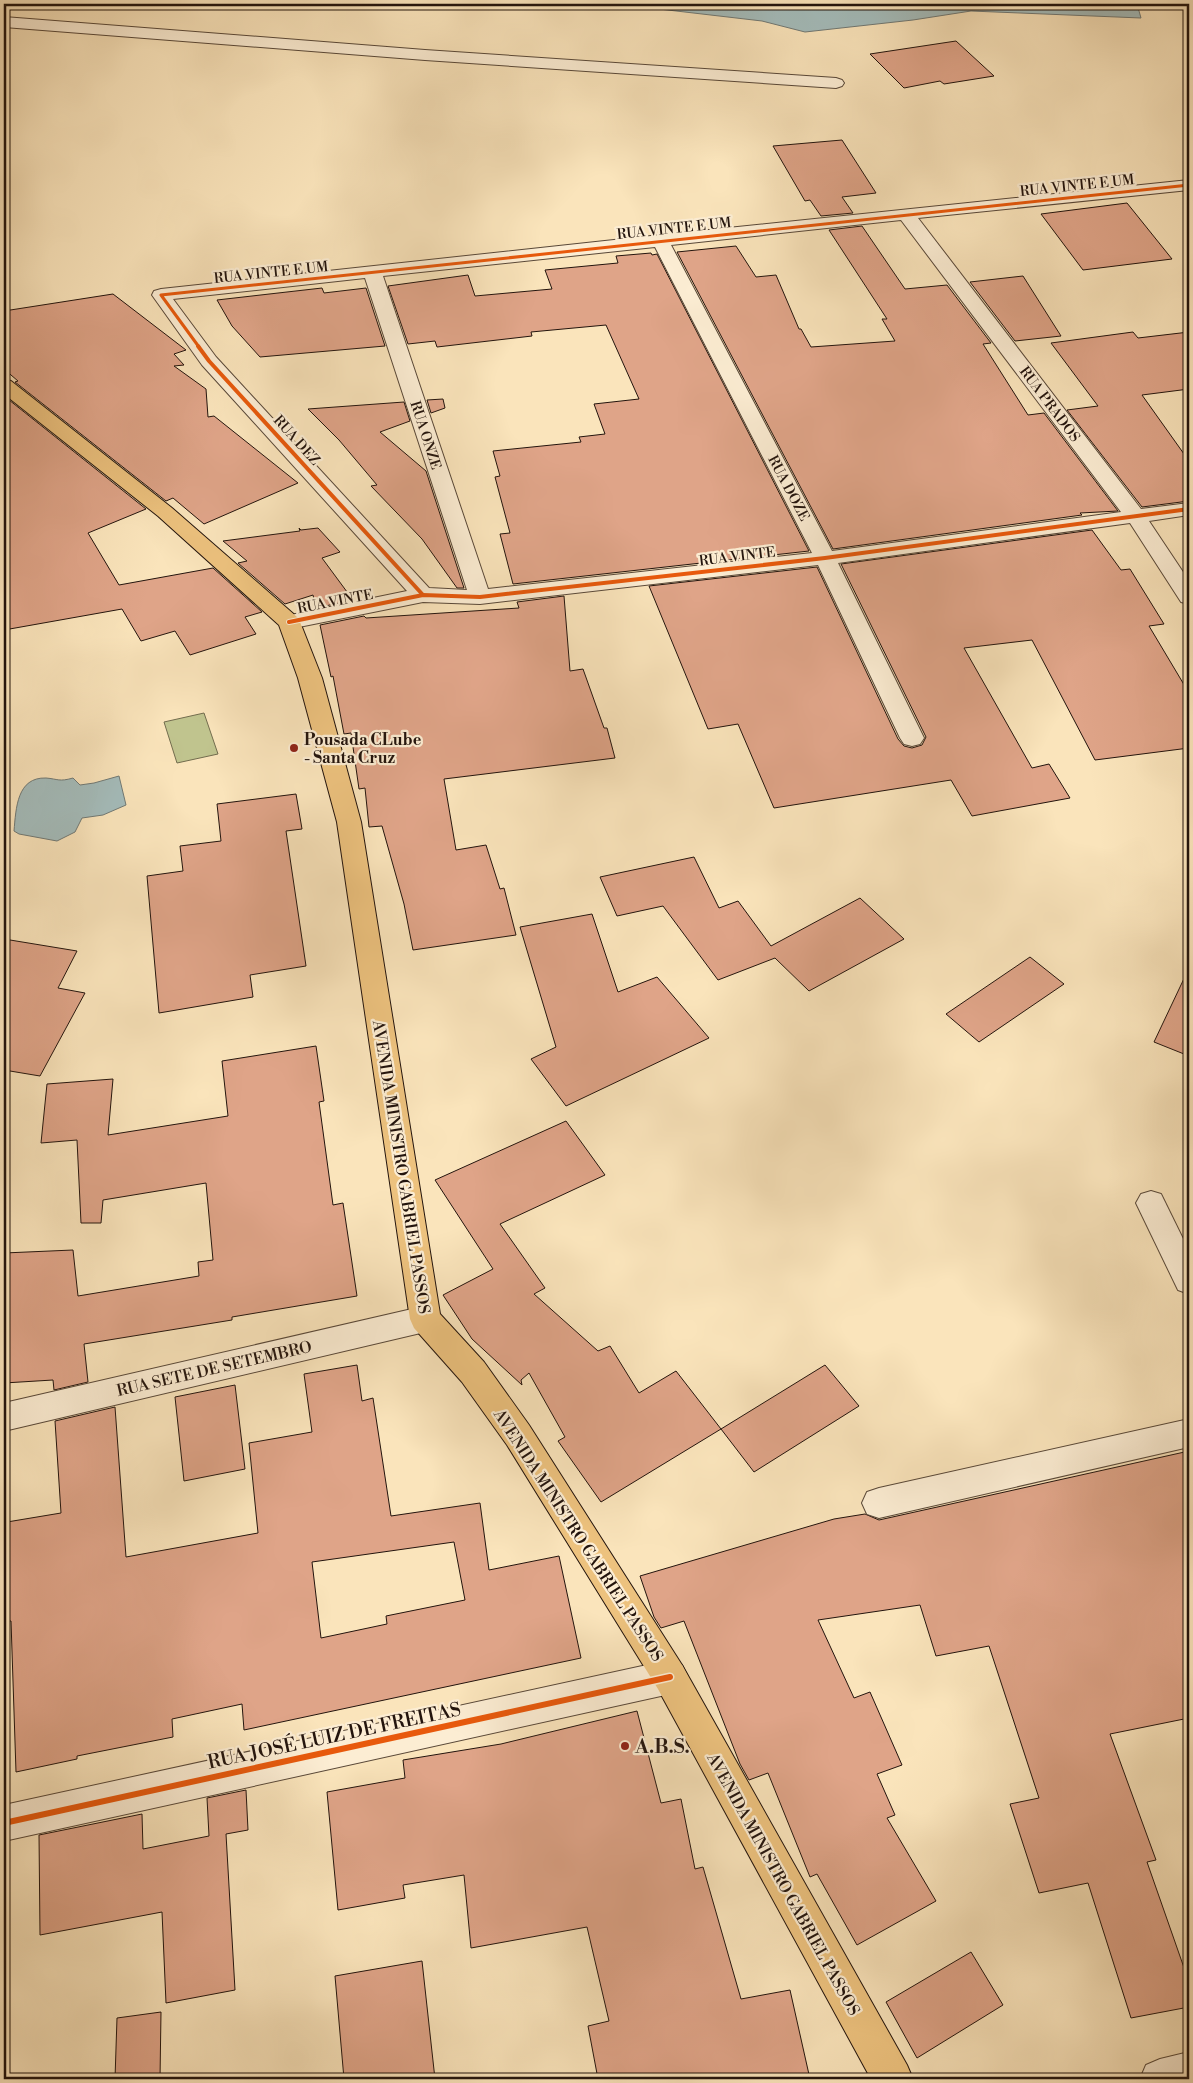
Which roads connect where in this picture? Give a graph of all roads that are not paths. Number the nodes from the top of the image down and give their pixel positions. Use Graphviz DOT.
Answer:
graph roads {
  1 [pos="4,22"];
  2 [pos="836,83"];
  3 [pos="1189,185"];
  4 [pos="906,214"];
  5 [pos="660,240"];
  6 [pos="372,272"];
  7 [pos="161,295"];
  8 [pos="4,385"];
  9 [pos="1189,509"];
  10 [pos="1136,517"];
  11 [pos="826,558"];
  12 [pos="423,595"];
  13 [pos="480,597"];
  14 [pos="1189,598"];
  15 [pos="289,622"];
  16 [pos="912,738"];
  17 [pos="1151,1203"];
  18 [pos="1189,1281"];
  19 [pos="425,1319"];
  20 [pos="4,1417"];
  21 [pos="1189,1433"];
  22 [pos="879,1503"];
  23 [pos="670,1677"];
  24 [pos="4,1823"];
  25 [pos="1189,2072"];
  26 [pos="893,2079"];
  27 [pos="1160,2079"];
  1 -- 2 [label="street"];
  3 -- 4 [label="street, RUA VINTE E UM"];
  4 -- 5 [label="street, RUA VINTE E UM"];
  4 -- 10 [label="street, RUA PRADOS"];
  5 -- 6 [label="street, RUA VINTE E UM"];
  5 -- 11 [label="street, RUA DOZE"];
  6 -- 7 [label="street, RUA VINTE E UM"];
  6 -- 13 [label="street, RUA ONZE"];
  7 -- 12 [label="street, RUA DEZ"];
  8 -- 15 [label="main road, AVENIDA MINISTRO GABRIEL PASSOS"];
  9 -- 10 [label="street, RUA VINTE"];
  10 -- 11 [label="street, RUA VINTE"];
  10 -- 14 [label="street, RUA PRADOS"];
  11 -- 13 [label="street, RUA VINTE"];
  11 -- 16 [label="street, RUA DOZE"];
  12 -- 13 [label="street, RUA VINTE"];
  12 -- 15 [label="street, RUA VINTE"];
  15 -- 19 [label="main road, AVENIDA MINISTRO GABRIEL PASSOS"];
  17 -- 18 [label="street"];
  19 -- 20 [label="street, RUA SETE DE SETEMBRO"];
  19 -- 23 [label="main road, AVENIDA MINISTRO GABRIEL PASSOS"];
  21 -- 22 [label="street"];
  23 -- 24 [label="street, RUA JOSÉ LUIZ DE FREITAS"];
  23 -- 26 [label="main road, AVENIDA MINISTRO GABRIEL PASSOS"];
  25 -- 27 [label="street"];
}
